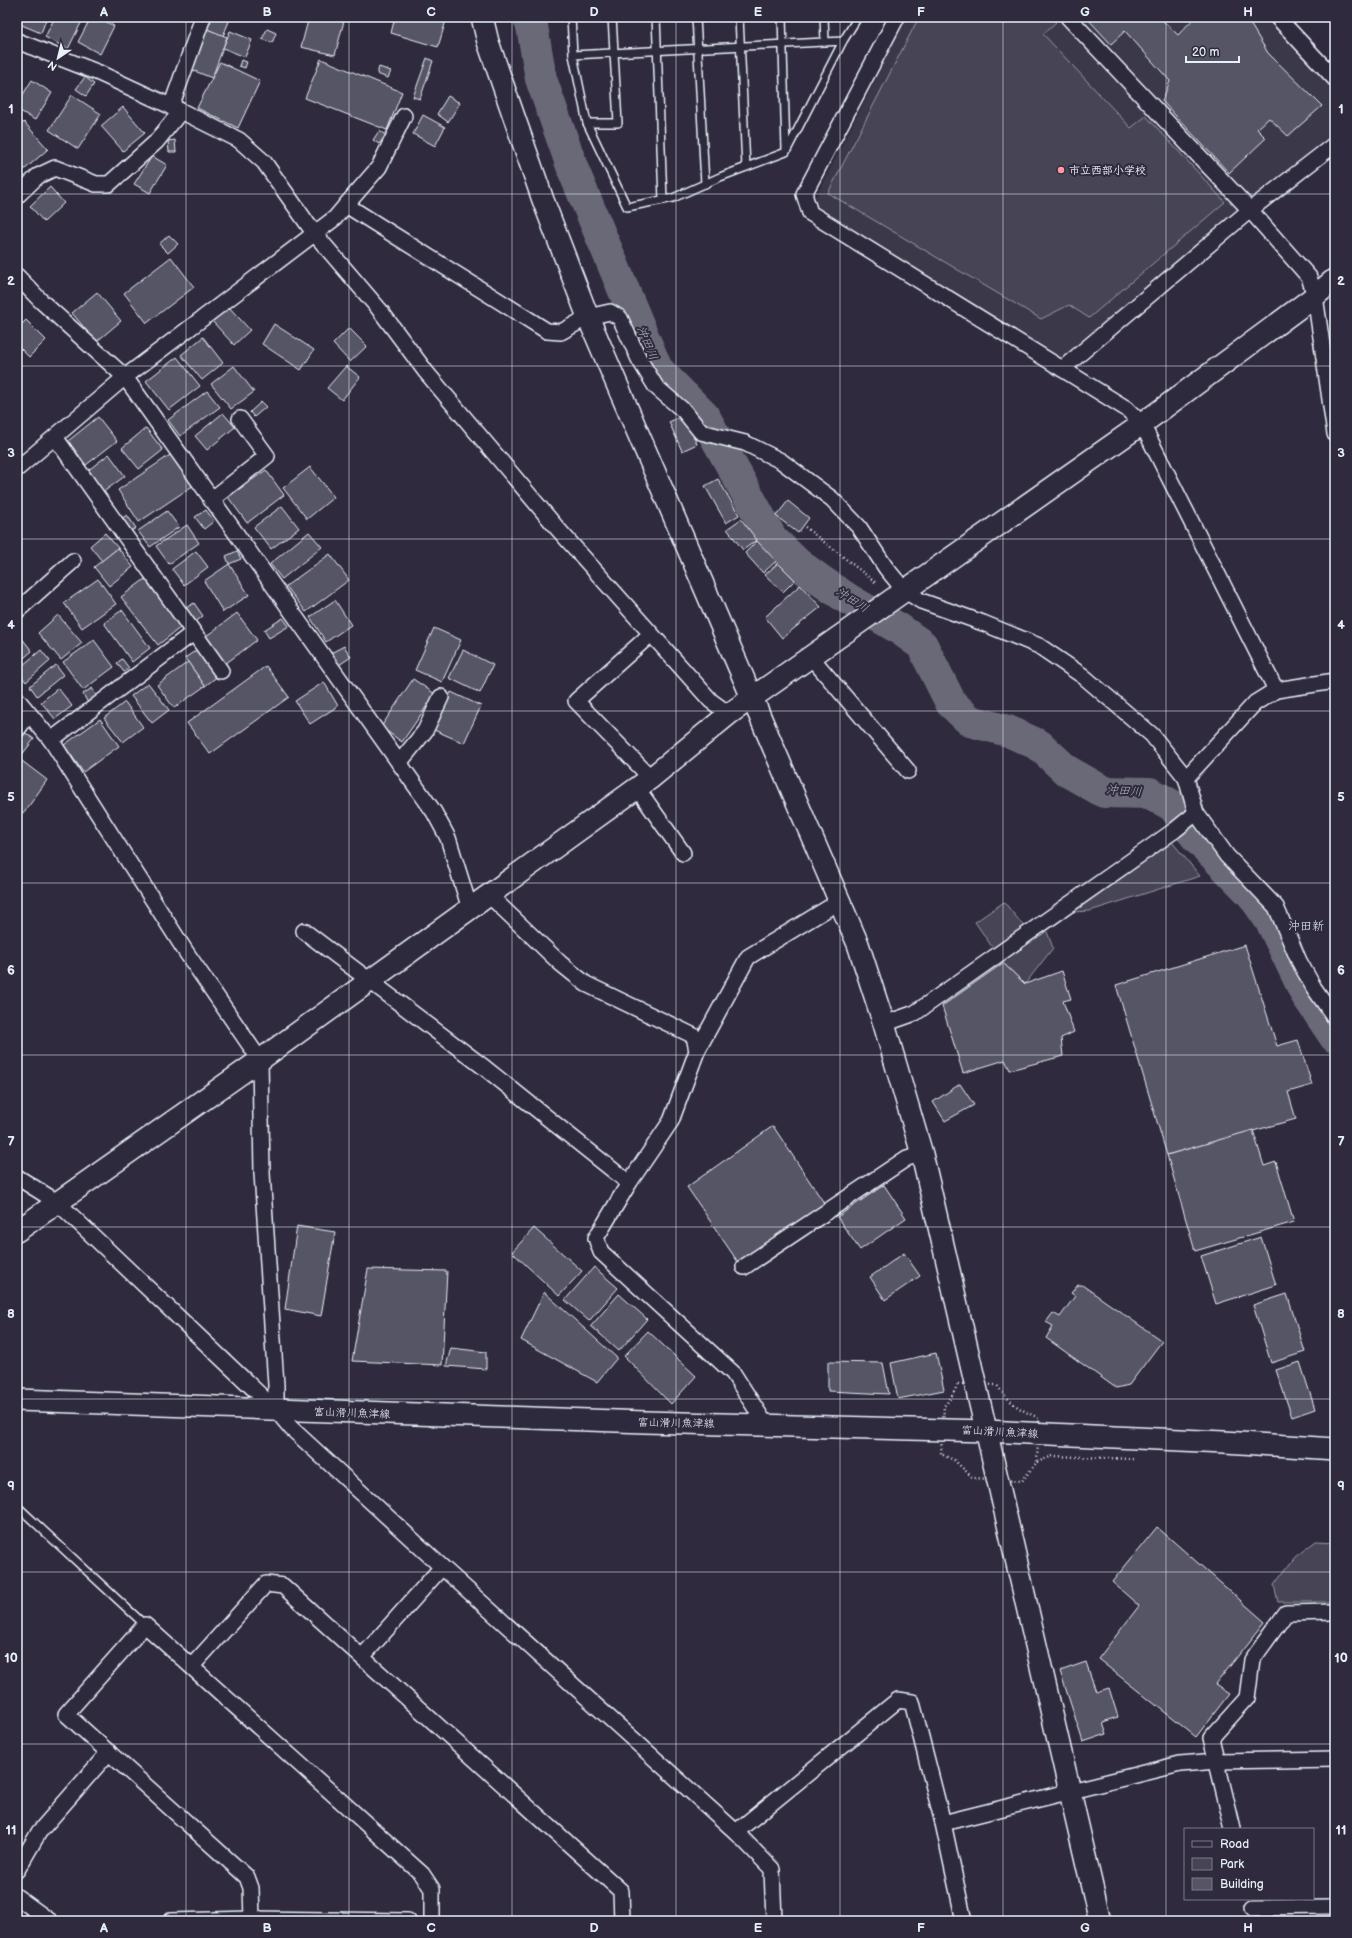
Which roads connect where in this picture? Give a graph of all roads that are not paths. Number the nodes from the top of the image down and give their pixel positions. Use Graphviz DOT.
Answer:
graph roads {
  1 [pos="203,17"];
  2 [pos="482,17"];
  3 [pos="571,17"];
  4 [pos="612,17"];
  5 [pos="656,17"];
  6 [pos="696,17"];
  7 [pos="739,17"];
  8 [pos="782,17"];
  9 [pos="824,17"];
  10 [pos="858,17"];
  11 [pos="898,17"];
  12 [pos="1068,17"];
  13 [pos="1277,17"];
  14 [pos="17,41"];
  15 [pos="843,41"];
  16 [pos="825,42"];
  17 [pos="783,44"];
  18 [pos="740,46"];
  19 [pos="698,48"];
  20 [pos="658,50"];
  21 [pos="614,53"];
  22 [pos="573,55"];
  23 [pos="1335,79"];
  24 [pos="176,109"];
  25 [pos="404,116"];
  26 [pos="587,123"];
  27 [pos="1335,144"];
  28 [pos="786,152"];
  29 [pos="746,167"];
  30 [pos="705,184"];
  31 [pos="17,196"];
  32 [pos="663,200"];
  33 [pos="346,205"];
  34 [pos="1250,210"];
  35 [pos="314,233"];
  36 [pos="17,276"];
  37 [pos="1335,279"];
  38 [pos="1315,296"];
  39 [pos="588,317"];
  40 [pos="1062,369"];
  41 [pos="125,377"];
  42 [pos="240,419"];
  43 [pos="1142,424"];
  44 [pos="1335,434"];
  45 [pos="55,437"];
  46 [pos="17,469"];
  47 [pos="211,500"];
  48 [pos="73,561"];
  49 [pos="899,594"];
  50 [pos="17,610"];
  51 [pos="193,633"];
  52 [pos="651,634"];
  53 [pos="811,657"];
  54 [pos="221,671"];
  55 [pos="1335,681"];
  56 [pos="1276,690"];
  57 [pos="441,697"];
  58 [pos="753,698"];
  59 [pos="17,699"];
  60 [pos="29,714"];
  61 [pos="729,714"];
  62 [pos="17,730"];
  63 [pos="51,740"];
  64 [pos="399,763"];
  65 [pos="908,771"];
  66 [pos="1186,778"];
  67 [pos="644,783"];
  68 [pos="1196,813"];
  69 [pos="683,853"];
  70 [pos="489,895"];
  71 [pos="840,901"];
  72 [pos="470,908"];
  73 [pos="304,931"];
  74 [pos="371,980"];
  75 [pos="1335,1018"];
  76 [pos="884,1024"];
  77 [pos="697,1051"];
  78 [pos="260,1060"];
  79 [pos="922,1154"];
  80 [pos="17,1177"];
  81 [pos="629,1183"];
  82 [pos="57,1202"];
  83 [pos="17,1231"];
  84 [pos="744,1267"];
  85 [pos="17,1400"];
  86 [pos="276,1410"];
  87 [pos="766,1426"];
  88 [pos="986,1431"];
  89 [pos="1335,1449"];
  90 [pos="17,1506"];
  91 [pos="442,1567"];
  92 [pos="1335,1612"];
  93 [pos="145,1625"];
  94 [pos="362,1657"];
  95 [pos="192,1666"];
  96 [pos="108,1752"];
  97 [pos="1335,1759"];
  98 [pos="1216,1761"];
  99 [pos="1071,1792"];
  100 [pos="943,1823"];
  101 [pos="1233,1828"];
  102 [pos="736,1832"];
  103 [pos="17,1870"];
  104 [pos="17,1897"];
  105 [pos="1335,1906"];
  106 [pos="1252,1909"];
  107 [pos="252,1919"];
  108 [pos="50,1921"];
  109 [pos="170,1921"];
  110 [pos="408,1921"];
  111 [pos="432,1921"];
  112 [pos="622,1921"];
  113 [pos="774,1921"];
  114 [pos="964,1921"];
  115 [pos="1100,1921"];
  1 -- 24 [label="street"];
  2 -- 39 [label="street"];
  3 -- 22 [label="lane"];
  4 -- 21 [label="lane"];
  5 -- 20 [label="lane"];
  6 -- 19 [label="lane"];
  7 -- 18 [label="lane"];
  8 -- 17 [label="lane"];
  9 -- 16 [label="lane"];
  10 -- 15 [label="lane"];
  11 -- 40 [label="street"];
  12 -- 34 [label="street"];
  13 -- 23 [label="street"];
  14 -- 24 [label="street"];
  15 -- 16 [label="lane"];
  15 -- 28 [label="lane"];
  16 -- 17 [label="lane"];
  17 -- 18 [label="lane"];
  17 -- 28 [label="lane"];
  18 -- 19 [label="lane"];
  18 -- 29 [label="lane"];
  19 -- 20 [label="lane"];
  19 -- 30 [label="lane"];
  20 -- 21 [label="lane"];
  20 -- 32 [label="lane"];
  21 -- 22 [label="lane"];
  21 -- 26 [label="lane"];
  22 -- 26 [label="lane"];
  24 -- 31 [label="street"];
  24 -- 35 [label="street"];
  25 -- 33 [label="street"];
  26 -- 32 [label="lane"];
  27 -- 34 [label="street"];
  28 -- 29 [label="lane"];
  29 -- 30 [label="lane"];
  30 -- 32 [label="lane"];
  33 -- 35 [label="street"];
  33 -- 39 [label="street"];
  34 -- 38 [label="street"];
  34 -- 40 [label="street"];
  35 -- 41 [label="street"];
  35 -- 52 [label="street"];
  36 -- 41 [label="street"];
  37 -- 38 [label="street"];
  38 -- 43 [label="street"];
  38 -- 44 [label="street"];
  39 -- 49 [label="street"];
  39 -- 58 [label="street"];
  40 -- 43 [label="street"];
  41 -- 45 [label="street"];
  41 -- 47 [label="street"];
  42 -- 47 [label="street"];
  43 -- 49 [label="street"];
  43 -- 56 [label="street"];
  45 -- 46 [label="street"];
  45 -- 51 [label="street"];
  47 -- 64 [label="street"];
  48 -- 50 [label="street"];
  49 -- 53 [label="street"];
  49 -- 66 [label="street"];
  51 -- 54 [label="street"];
  51 -- 63 [label="street"];
  52 -- 61 [label="street"];
  52 -- 67 [label="street"];
  53 -- 58 [label="street"];
  53 -- 65 [label="street"];
  55 -- 56 [label="street"];
  56 -- 66 [label="street"];
  57 -- 64 [label="street"];
  58 -- 61 [label="street"];
  58 -- 71 [label="street"];
  59 -- 60 [label="street"];
  60 -- 62 [label="street"];
  60 -- 63 [label="street"];
  61 -- 67 [label="street"];
  63 -- 78 [label="street"];
  64 -- 72 [label="street"];
  66 -- 68 [label="street"];
  67 -- 69 [label="street"];
  67 -- 70 [label="street"];
  68 -- 75 [label="street"];
  68 -- 76 [label="street"];
  70 -- 72 [label="street"];
  70 -- 77 [label="street"];
  71 -- 76 [label="street"];
  71 -- 77 [label="street"];
  72 -- 74 [label="street"];
  73 -- 74 [label="street"];
  74 -- 78 [label="street"];
  74 -- 81 [label="street"];
  76 -- 79 [label="street"];
  77 -- 81 [label="street"];
  78 -- 82 [label="street"];
  78 -- 86 [label="street"];
  79 -- 84 [label="street"];
  79 -- 88 [label="street"];
  80 -- 82 [label="street"];
  81 -- 87 [label="street"];
  82 -- 83 [label="street"];
  82 -- 86 [label="street"];
  85 -- 86 [label="street, 富山滑川魚津線"];
  86 -- 87 [label="street, 富山滑川魚津線"];
  86 -- 91 [label="street"];
  87 -- 88 [label="street, 富山滑川魚津線"];
  88 -- 89 [label="street, 富山滑川魚津線"];
  88 -- 99 [label="street"];
  90 -- 93 [label="lane"];
  91 -- 94 [label="street"];
  91 -- 102 [label="street"];
  92 -- 98 [label="street"];
  93 -- 95 [label="street"];
  93 -- 96 [label="street"];
  94 -- 95 [label="street"];
  94 -- 112 [label="street"];
  95 -- 111 [label="street"];
  96 -- 103 [label="street"];
  96 -- 107 [label="street"];
  97 -- 98 [label="street"];
  98 -- 99 [label="street"];
  98 -- 101 [label="street"];
  99 -- 100 [label="street"];
  99 -- 115 [label="street"];
  100 -- 102 [label="street"];
  100 -- 114 [label="street"];
  102 -- 113 [label="street"];
  104 -- 108 [label="street"];
  105 -- 106 [label="street"];
  107 -- 109 [label="street"];
  107 -- 110 [label="street"];
}
